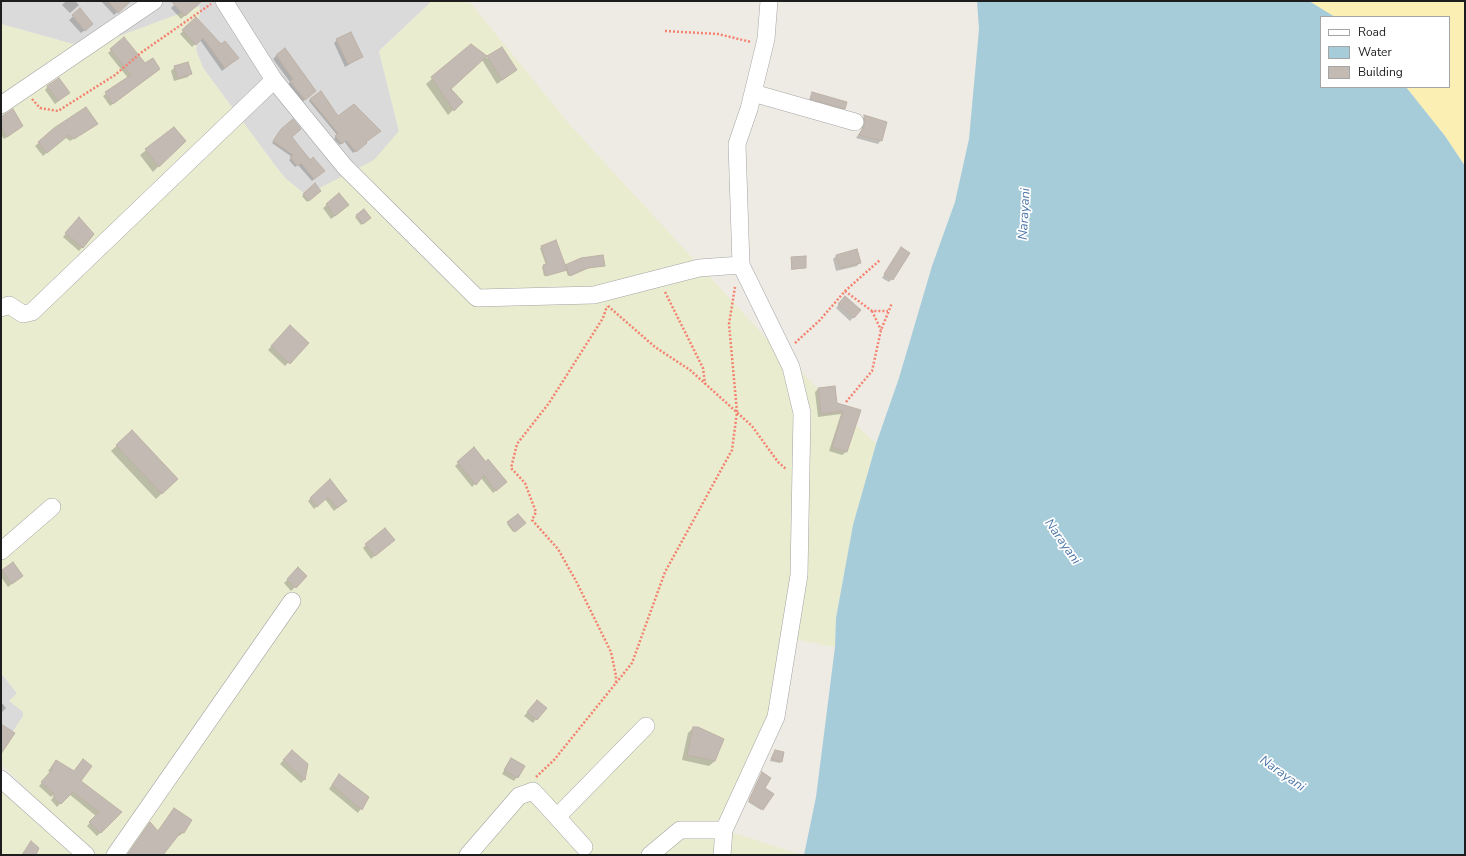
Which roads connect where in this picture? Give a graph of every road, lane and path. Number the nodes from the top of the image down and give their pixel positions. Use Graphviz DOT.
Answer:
graph roads {
  1 [pos="154,1"];
  2 [pos="215,1"];
  3 [pos="224,1"];
  4 [pos="769,1"];
  5 [pos="665,31"];
  6 [pos="764,50"];
  7 [pos="274,80"];
  8 [pos="24,90"];
  9 [pos="753,93"];
  10 [pos="1,105"];
  11 [pos="855,122"];
  12 [pos="880,260"];
  13 [pos="741,265"];
  14 [pos="658,278"];
  15 [pos="845,291"];
  16 [pos="594,295"];
  17 [pos="892,303"];
  18 [pos="607,306"];
  19 [pos="1,308"];
  20 [pos="872,311"];
  21 [pos="888,311"];
  22 [pos="882,330"];
  23 [pos="784,353"];
  24 [pos="706,384"];
  25 [pos="846,402"];
  26 [pos="737,412"];
  27 [pos="800,478"];
  28 [pos="52,507"];
  29 [pos="1,551"];
  30 [pos="292,600"];
  31 [pos="616,683"];
  32 [pos="646,726"];
  33 [pos="1,779"];
  34 [pos="533,791"];
  35 [pos="557,817"];
  36 [pos="724,830"];
  37 [pos="584,852"];
  38 [pos="86,855"];
  39 [pos="115,855"];
  40 [pos="468,855"];
  41 [pos="650,855"];
  42 [pos="722,855"];
  1 -- 8 [label="street"];
  2 -- 8 [label="path"];
  3 -- 7 [label="street"];
  4 -- 6 [label="street"];
  5 -- 6 [label="path"];
  6 -- 9 [label="street"];
  7 -- 16 [label="street"];
  7 -- 19 [label="street"];
  8 -- 10 [label="street"];
  9 -- 11 [label="street"];
  9 -- 13 [label="street"];
  12 -- 15 [label="path"];
  13 -- 14 [label="street"];
  13 -- 23 [label="street"];
  13 -- 26 [label="path"];
  14 -- 16 [label="street"];
  14 -- 24 [label="path"];
  15 -- 20 [label="path"];
  15 -- 23 [label="path"];
  16 -- 18 [label="path"];
  17 -- 21 [label="path"];
  18 -- 24 [label="path"];
  18 -- 31 [label="path"];
  20 -- 21 [label="path"];
  20 -- 22 [label="path"];
  21 -- 22 [label="path"];
  22 -- 25 [label="path"];
  23 -- 27 [label="street"];
  24 -- 26 [label="path"];
  26 -- 27 [label="path"];
  26 -- 31 [label="path"];
  27 -- 36 [label="street"];
  28 -- 29 [label="street"];
  30 -- 39 [label="street"];
  31 -- 34 [label="path"];
  32 -- 35 [label="street"];
  33 -- 38 [label="street"];
  34 -- 35 [label="street"];
  34 -- 40 [label="street"];
  35 -- 37 [label="street"];
  36 -- 41 [label="street"];
  36 -- 42 [label="street"];
}
